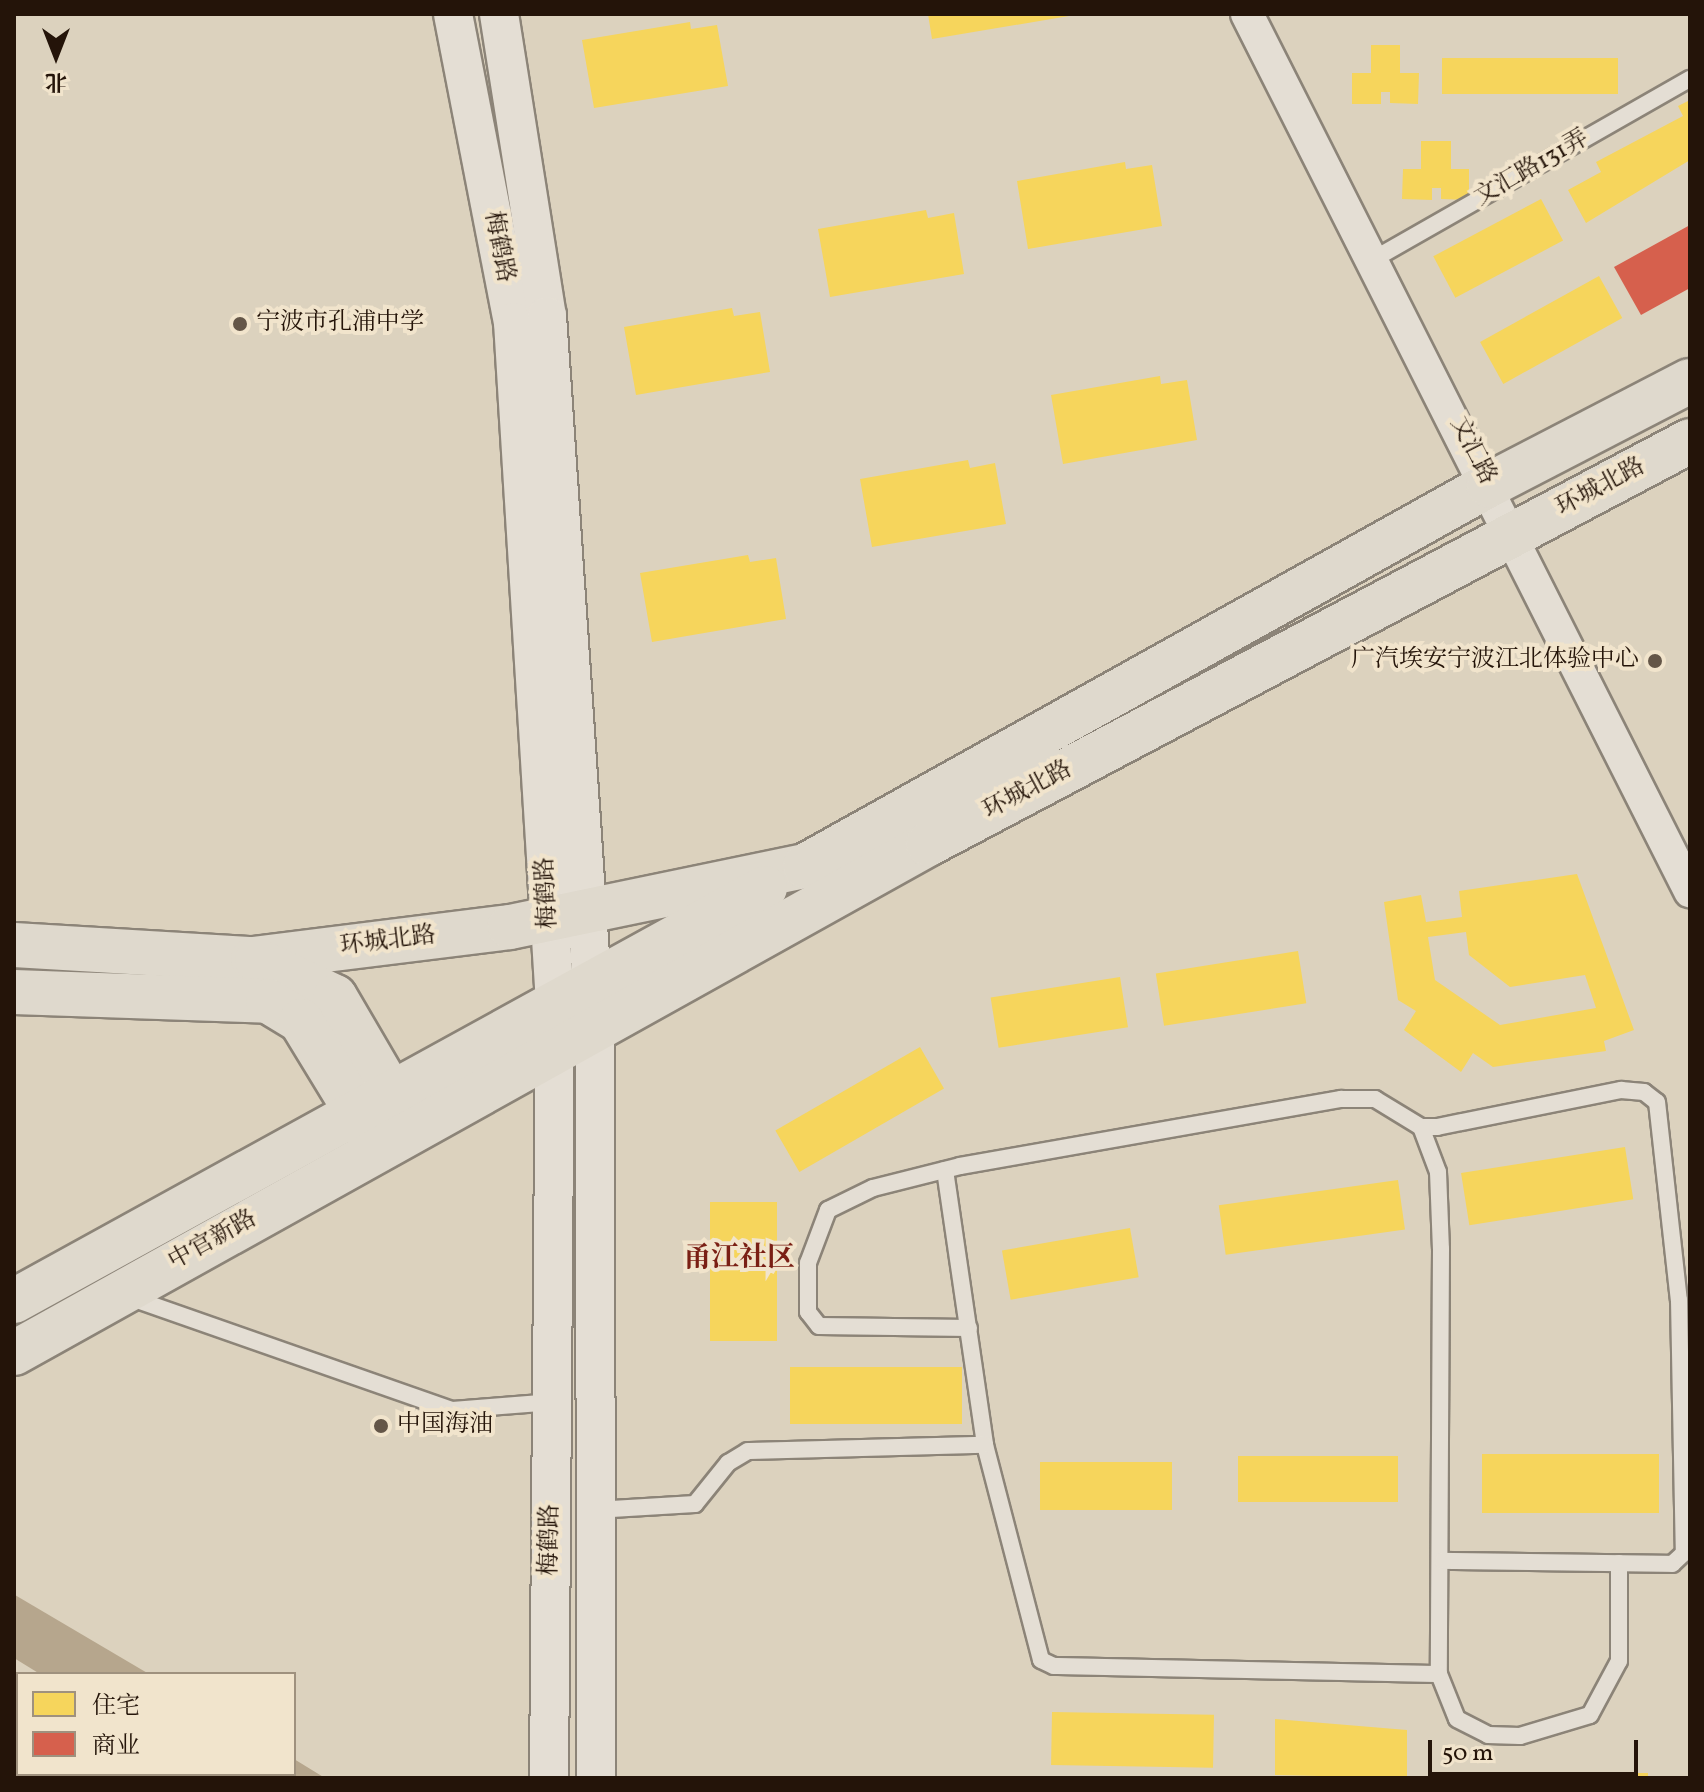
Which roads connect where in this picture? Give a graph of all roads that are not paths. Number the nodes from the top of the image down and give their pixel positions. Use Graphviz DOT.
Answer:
graph roads {
  1 [pos="453,14"];
  2 [pos="499,14"];
  3 [pos="1247,14"];
  4 [pos="1690,79"];
  5 [pos="1374,259"];
  6 [pos="1690,381"];
  7 [pos="1690,441"];
  8 [pos="1489,485"];
  9 [pos="1514,534"];
  10 [pos="805,866"];
  11 [pos="1690,891"];
  12 [pos="568,915"];
  13 [pos="14,945"];
  14 [pos="253,959"];
  15 [pos="14,992"];
  16 [pos="573,992"];
  17 [pos="595,1030"];
  18 [pos="556,1051"];
  19 [pos="372,1100"];
  20 [pos="1421,1127"];
  21 [pos="396,1140"];
  22 [pos="945,1170"];
  23 [pos="120,1293"];
  24 [pos="14,1301"];
  25 [pos="969,1328"];
  26 [pos="14,1353"];
  27 [pos="552,1402"];
  28 [pos="985,1445"];
  29 [pos="595,1510"];
  30 [pos="1443,1561"];
  31 [pos="1619,1563"];
  32 [pos="1439,1674"];
  33 [pos="549,1778"];
  34 [pos="596,1778"];
  1 -- 12 [label="street, 梅鹤路"];
  2 -- 12 [label="street, 梅鹤路"];
  3 -- 5 [label="street, 文汇路"];
  4 -- 5 [label="lane, 文汇路131弄"];
  5 -- 8 [label="street, 文汇路"];
  6 -- 8 [label="main road, 环城北路"];
  7 -- 9 [label="main road, 环城北路"];
  8 -- 9 [label="street, 文汇路"];
  8 -- 10 [label="main road, 环城北路"];
  9 -- 11 [label="street, 文汇路"];
  9 -- 17 [label="main road, 环城北路"];
  10 -- 12 [label="main road, 环城北路"];
  10 -- 16 [label="main road, 环城北路"];
  12 -- 14 [label="main road, 环城北路"];
  12 -- 16 [label="street, 梅鹤路"];
  13 -- 14 [label="main road, 环城北路"];
  14 -- 19 [label="main road, 环城北路"];
  15 -- 19 [label="main road, 环城北路"];
  16 -- 17 [label="street, 梅鹤路"];
  16 -- 18 [label="street, 梅鹤路"];
  16 -- 19 [label="main road, 环城北路"];
  17 -- 18 [label="main road, 环城北路"];
  17 -- 29 [label="street, 梅鹤路"];
  18 -- 21 [label="main road, 环城北路"];
  18 -- 27 [label="street, 梅鹤路"];
  19 -- 21 [label="main road, 环城北路"];
  19 -- 24 [label="main road, 中官新路"];
  20 -- 22 [label="lane"];
  20 -- 30 [label="lane"];
  20 -- 31 [label="lane"];
  21 -- 23 [label="main road, 中官新路"];
  22 -- 25 [label="lane"];
  22 -- 25 [label="lane"];
  23 -- 26 [label="main road, 中官新路"];
  23 -- 27 [label="lane"];
  25 -- 28 [label="lane"];
  27 -- 33 [label="street, 梅鹤路"];
  28 -- 29 [label="lane"];
  28 -- 32 [label="lane"];
  29 -- 34 [label="street, 梅鹤路"];
  30 -- 31 [label="lane"];
  30 -- 32 [label="lane"];
  31 -- 32 [label="lane"];
}
